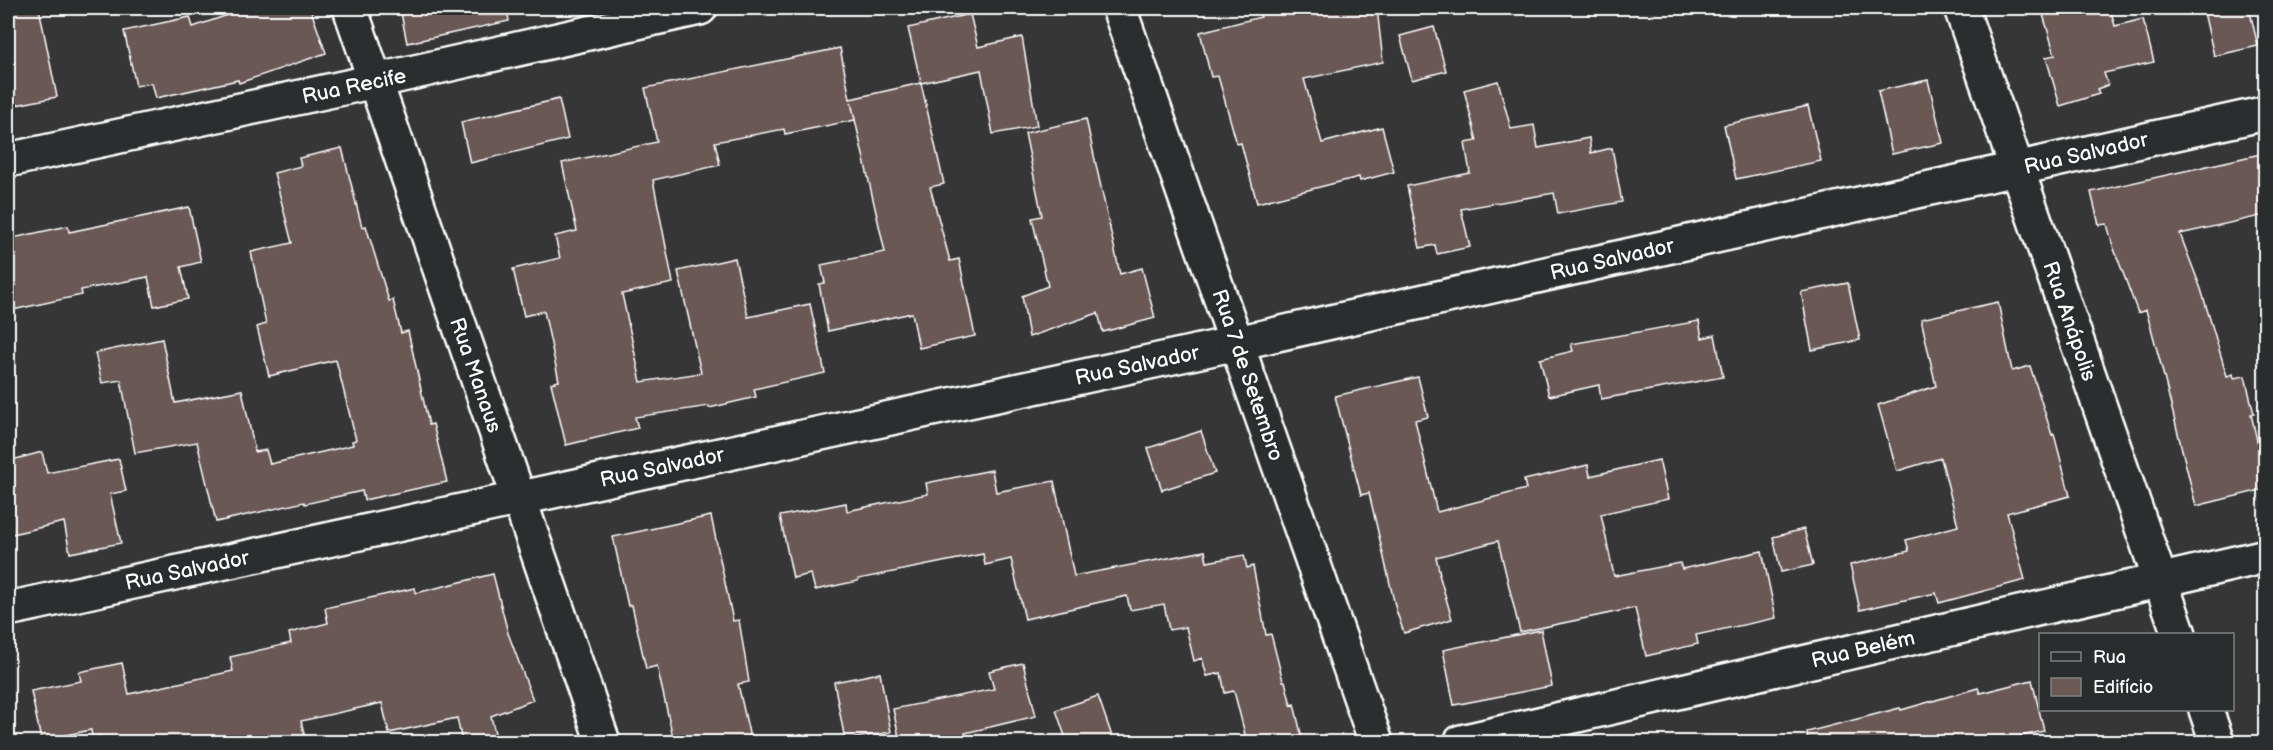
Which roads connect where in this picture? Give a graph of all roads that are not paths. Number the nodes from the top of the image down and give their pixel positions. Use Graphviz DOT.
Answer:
graph roads {
  1 [pos="350,8"];
  2 [pos="700,8"];
  3 [pos="1119,8"];
  4 [pos="1961,8"];
  5 [pos="375,81"];
  6 [pos="2265,113"];
  7 [pos="8,160"];
  8 [pos="2017,168"];
  9 [pos="1237,343"];
  10 [pos="519,497"];
  11 [pos="2265,556"];
  12 [pos="2160,579"];
  13 [pos="8,609"];
  14 [pos="2179,633"];
  15 [pos="2205,711"];
  16 [pos="603,742"];
  17 [pos="1376,742"];
  18 [pos="1461,742"];
  19 [pos="2217,742"];
  1 -- 5 [label="street, Rua Manaus"];
  2 -- 5 [label="street, Rua Recife"];
  3 -- 9 [label="street, Rua 7 de Setembro"];
  4 -- 8 [label="street, Rua Anápolis"];
  5 -- 7 [label="street, Rua Recife"];
  5 -- 10 [label="street, Rua Manaus"];
  6 -- 8 [label="street, Rua Salvador"];
  8 -- 9 [label="street, Rua Salvador"];
  8 -- 12 [label="street, Rua Anápolis"];
  9 -- 10 [label="street, Rua Salvador"];
  9 -- 17 [label="street, Rua 7 de Setembro"];
  10 -- 13 [label="street, Rua Salvador"];
  10 -- 16 [label="street, Rua Manaus"];
  11 -- 12 [label="street, Rua Belém"];
  12 -- 14 [label="street, Rua Anápolis"];
  12 -- 18 [label="street, Rua Belém"];
  15 -- 19 [label="street"];
}
